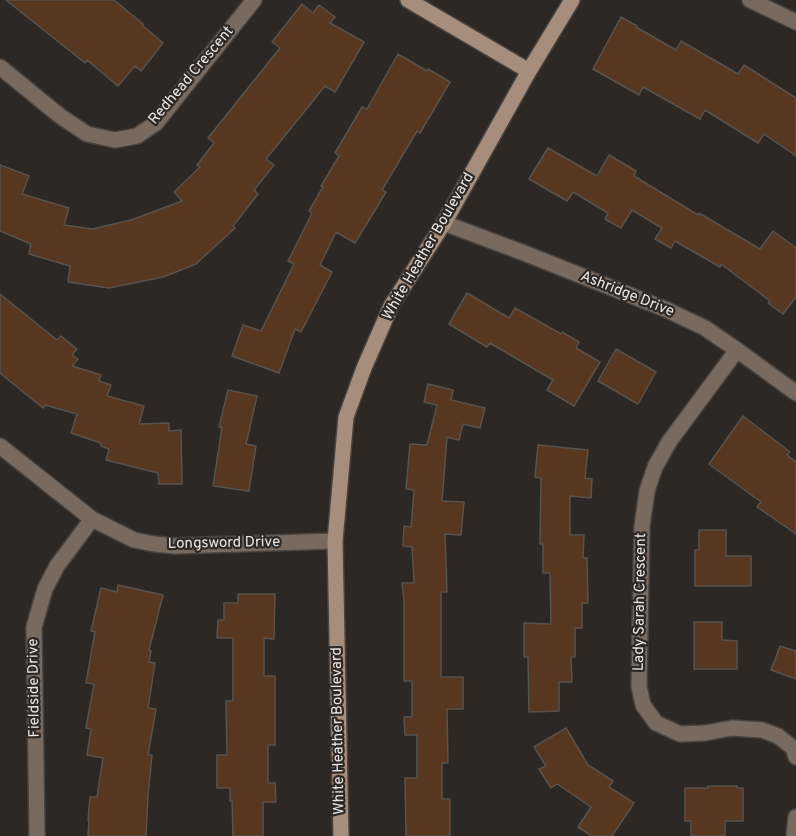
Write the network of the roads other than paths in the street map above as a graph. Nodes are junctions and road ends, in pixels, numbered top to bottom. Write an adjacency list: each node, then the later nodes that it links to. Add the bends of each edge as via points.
1 (254, 0): 6 (street, Redhead Crescent, via 156,123 137,136 115,140 87,134)
2 (408, 0): 7 (street)
3 (572, 0): 7 (street, White Heather Boulevard)
4 (750, 0): 5 (street)
5 (796, 22)
6 (0, 67)
7 (529, 71): 8 (street, White Heather Boulevard)
8 (444, 223): 9 (street, Ashridge Drive, via 665,309 705,328); 13 (street, White Heather Boulevard, via 391,306 346,417)
9 (737, 350): 10 (street, Ashridge Drive); 14 (street, Lady Sarah Crescent, via 669,442 647,491 642,526 639,686 643,705 656,723 680,734 732,728 762,730 793,748)
10 (796, 393)
11 (0, 446): 12 (street, Longsword Drive)
12 (92, 519): 13 (street, Longsword Drive, via 134,540 175,546); 16 (street, Fieldside Drive, via 57,566 45,589 34,627)
13 (335, 542): 17 (street, White Heather Boulevard)
14 (796, 758)
15 (796, 817): 18 (street)
16 (37, 836)
17 (341, 836)
18 (794, 836)

